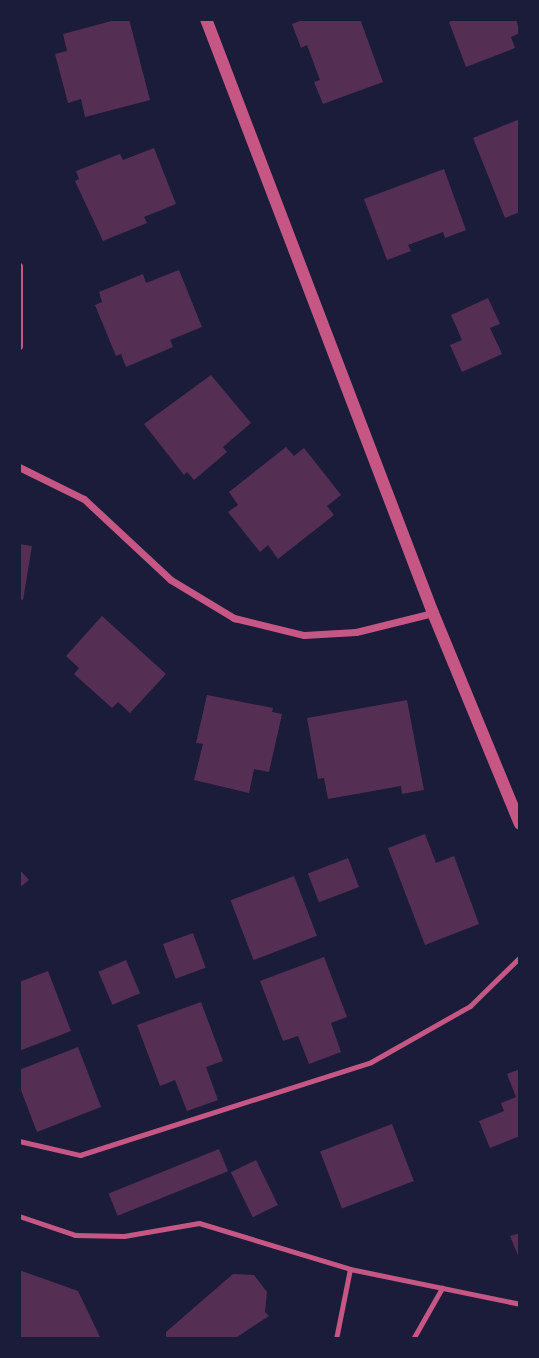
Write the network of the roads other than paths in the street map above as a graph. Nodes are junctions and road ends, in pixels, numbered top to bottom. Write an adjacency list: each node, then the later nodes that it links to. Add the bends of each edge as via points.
1 (206, 19): 5 (street)
2 (19, 266): 3 (street)
3 (19, 346)
4 (19, 467): 5 (street, via 84,499 171,580 234,618 304,635 356,632)
5 (433, 613): 6 (street)
6 (517, 809): 7 (street)
7 (520, 824)
8 (520, 957): 9 (lane, via 470,1006 371,1062 80,1156)
9 (19, 1141)
10 (19, 1216): 11 (lane, via 75,1235 124,1236 199,1223)
11 (350, 1269): 12 (lane); 14 (lane)
12 (442, 1288): 13 (lane); 15 (lane)
13 (520, 1304)
14 (336, 1339)
15 (413, 1339)

